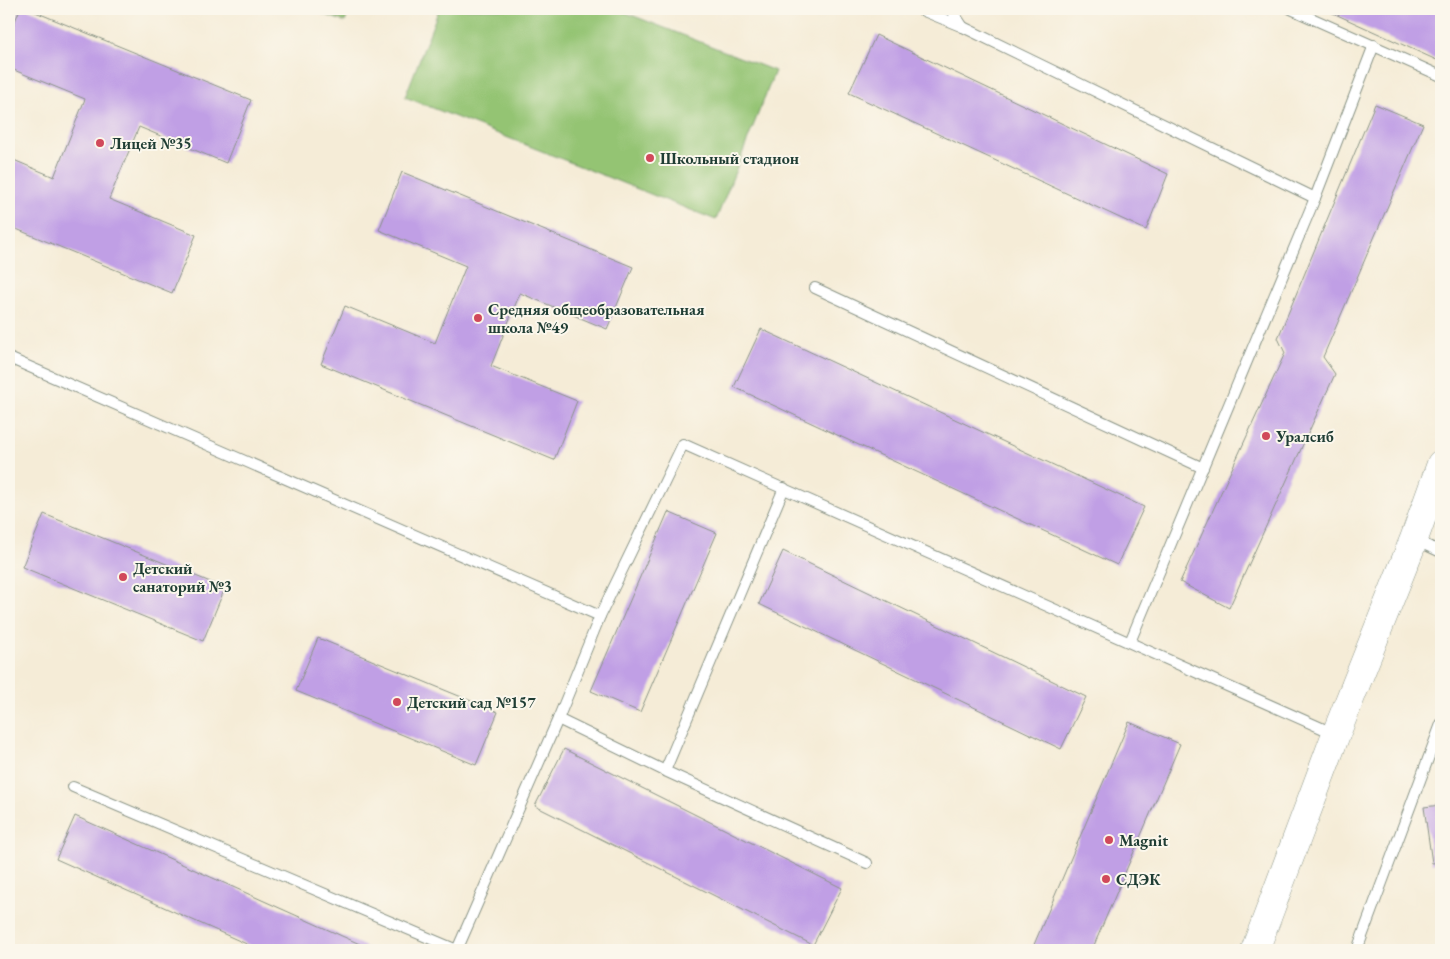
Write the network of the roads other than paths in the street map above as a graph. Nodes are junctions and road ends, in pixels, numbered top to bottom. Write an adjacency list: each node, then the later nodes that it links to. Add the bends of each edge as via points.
1 (919, 9): 4 (lane)
2 (951, 9): 4 (lane)
3 (1291, 9): 5 (lane)
4 (963, 27): 7 (lane)
5 (1374, 45): 6 (lane); 7 (lane)
6 (1441, 76)
7 (1316, 198): 11 (lane)
8 (815, 288): 11 (lane)
9 (9, 358): 15 (lane)
10 (1441, 464): 13 (street)
11 (1203, 468): 16 (lane)
12 (784, 488): 15 (lane, via 684,444); 16 (lane); 20 (lane)
13 (1414, 539): 14 (lane); 19 (street)
14 (1441, 552)
15 (600, 616): 17 (lane)
16 (1130, 642): 19 (lane)
17 (558, 719): 20 (lane); 21 (lane, via 457,950)
18 (1441, 724): 24 (lane)
19 (1336, 734): 23 (street)
20 (664, 770): 22 (lane)
21 (73, 787)
22 (867, 863)
23 (1255, 950)
24 (1357, 950)

